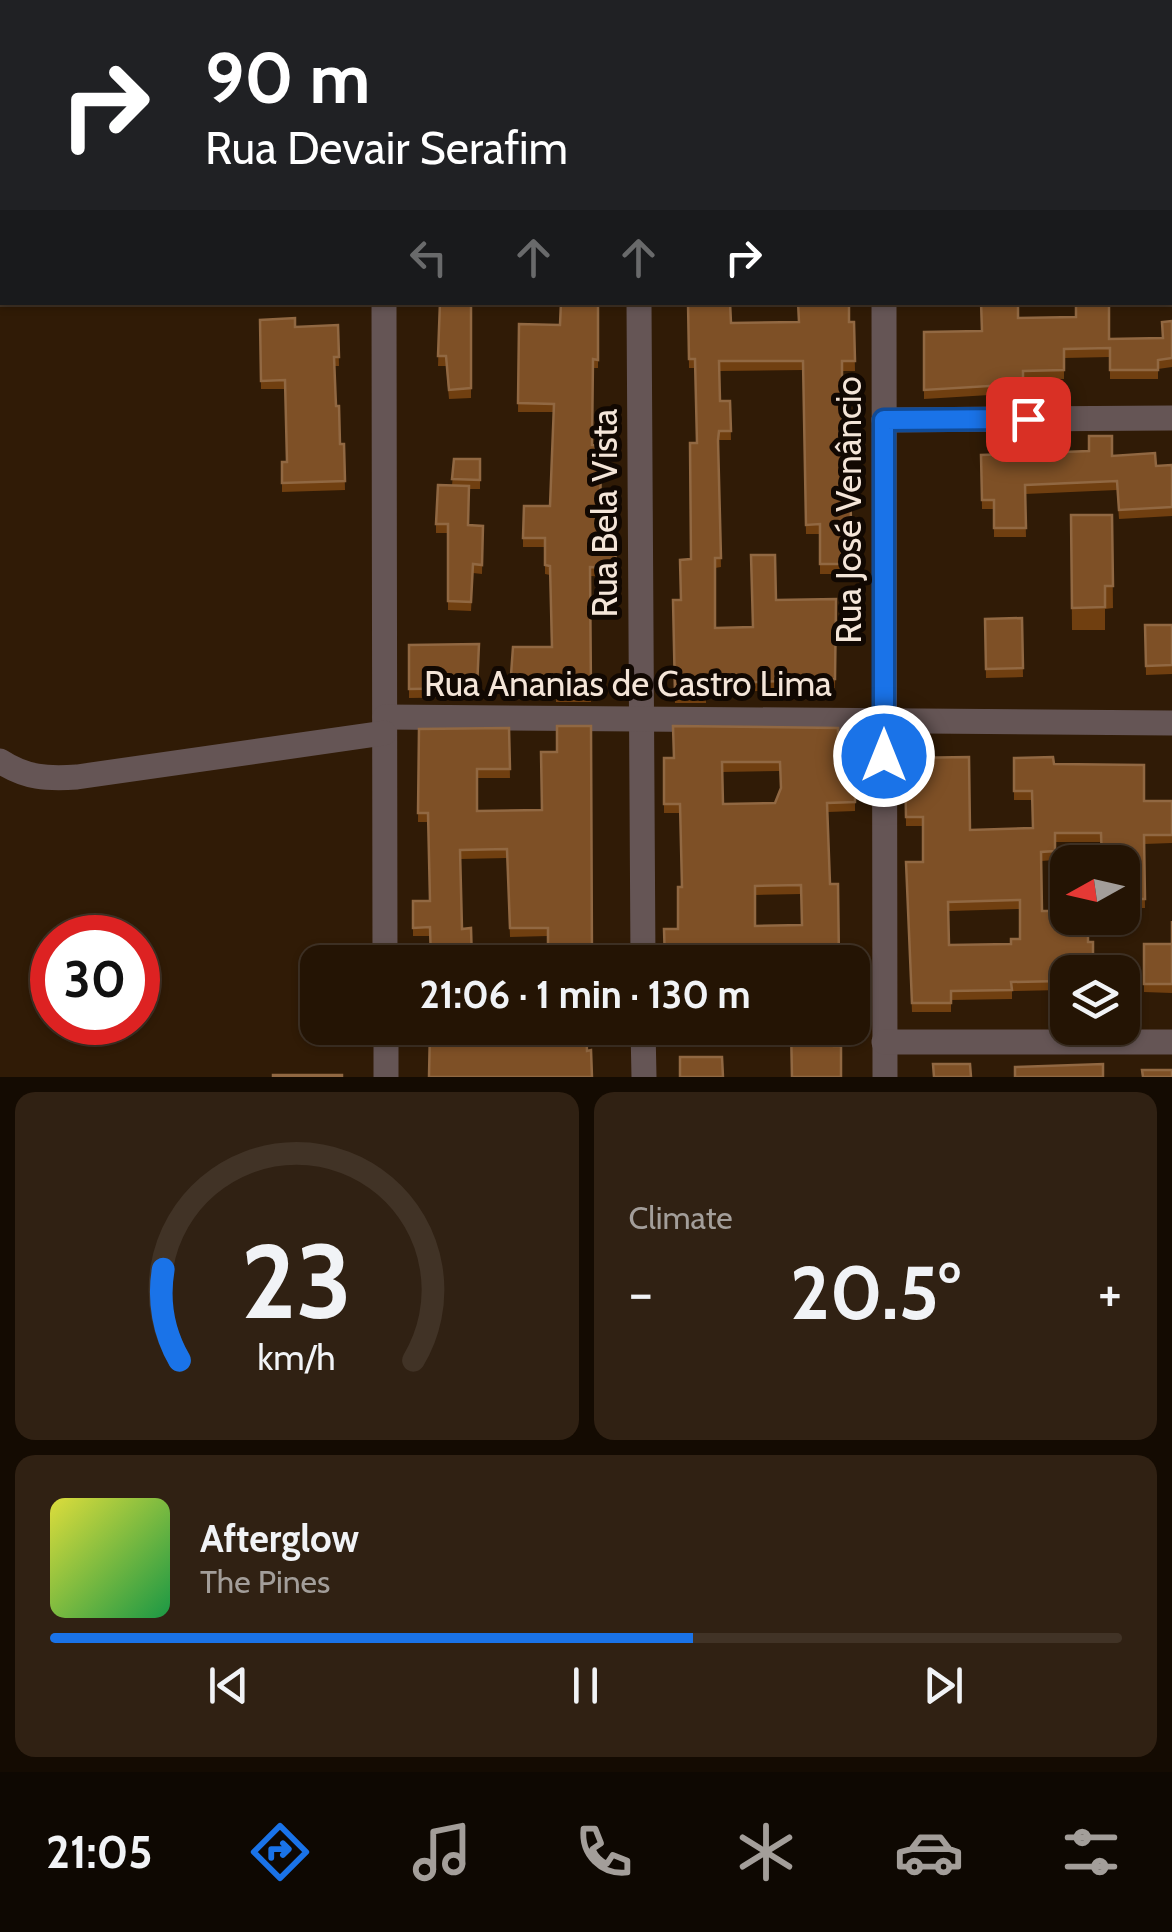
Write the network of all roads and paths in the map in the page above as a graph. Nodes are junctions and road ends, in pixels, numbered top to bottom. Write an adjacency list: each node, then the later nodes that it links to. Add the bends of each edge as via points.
1 (384, 305): 9 (street)
2 (639, 305): 6 (street, Rua Bela Vista)
3 (884, 305): 5 (street, Rua José Venâncio)
4 (1172, 418): 5 (street)
5 (884, 420): 7 (street, Rua José Venâncio)
6 (641, 719): 7 (street, Rua Ananias de Castro Lima); 9 (street, Rua Ananias de Castro Lima); 12 (street, Rua Bela Vista)
7 (884, 720): 8 (street, Rua Ananias de Castro Lima); 13 (street, Rua José Venâncio)
8 (1172, 722)
9 (384, 725): 10 (street, Rua Ananias de Castro Lima, via 78,778 39,778); 11 (street)
10 (0, 761)
11 (385, 945)
12 (643, 945)
13 (884, 1042): 14 (street); 19 (street, Rua José Venâncio)
14 (1172, 1042)
15 (386, 1045): 17 (street)
16 (643, 1045): 18 (street)
17 (386, 1077)
18 (644, 1077)
19 (886, 1077)

